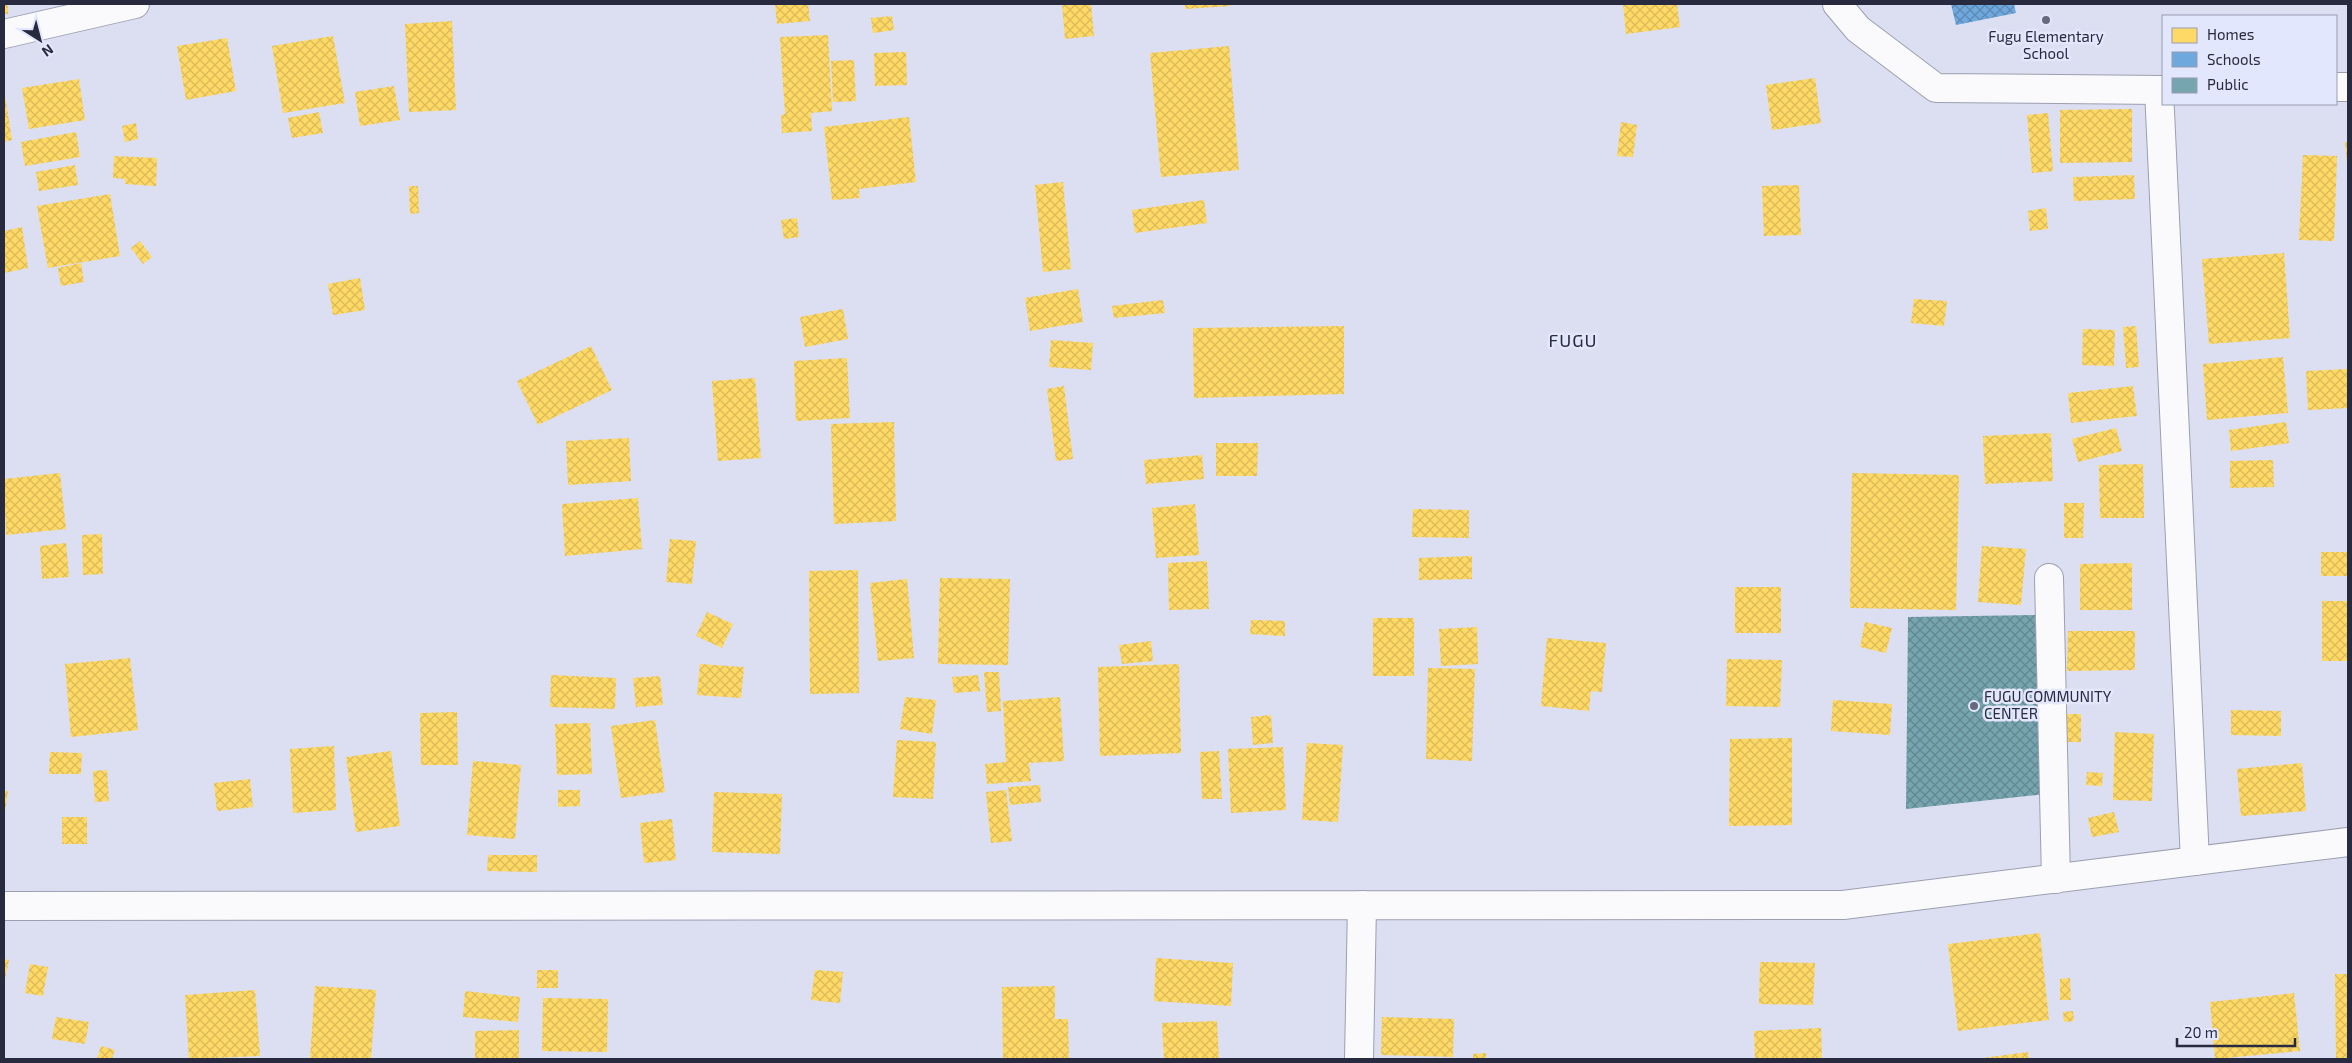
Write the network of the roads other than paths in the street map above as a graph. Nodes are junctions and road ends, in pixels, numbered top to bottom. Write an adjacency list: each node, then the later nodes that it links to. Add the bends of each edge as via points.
1 (135, 4): 3 (main road)
2 (1837, 4): 4 (main road, via 1858,29 1936,88)
3 (4, 34)
4 (2161, 90): 7 (main road)
5 (2049, 578): 8 (main road)
6 (2348, 842): 7 (main road)
7 (2195, 861): 8 (main road)
8 (2056, 878): 9 (main road, via 1843,905)
9 (1362, 905): 10 (main road); 11 (main road)
10 (4, 906)
11 (1360, 1059)

